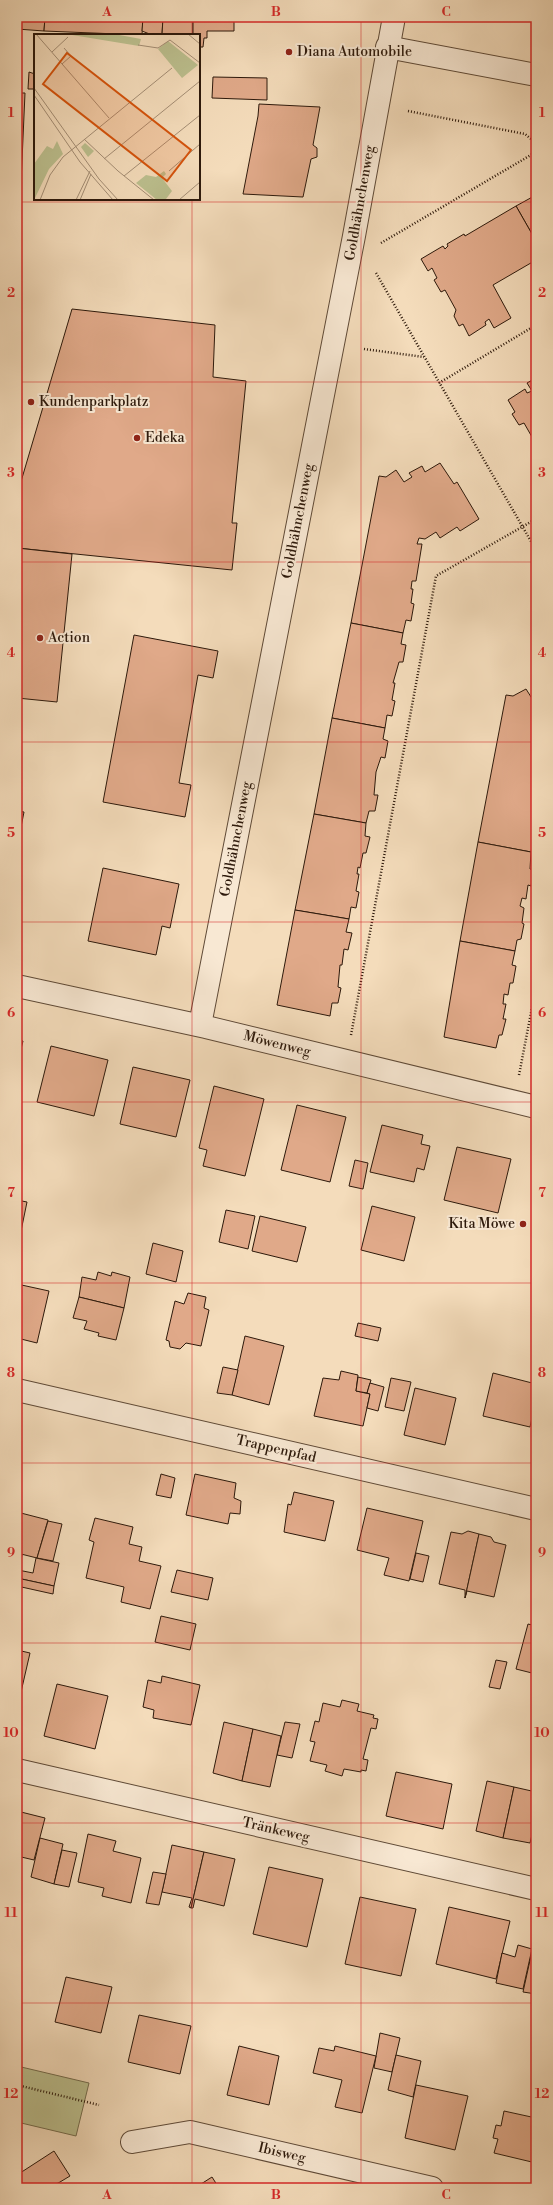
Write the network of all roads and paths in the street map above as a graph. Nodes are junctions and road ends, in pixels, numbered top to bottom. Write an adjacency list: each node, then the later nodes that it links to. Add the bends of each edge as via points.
1 (394, 17): 2 (street, Goldhähnchenweg)
2 (387, 47): 3 (street); 7 (street, Goldhähnchenweg)
3 (536, 75)
4 (408, 111): 5 (path, via 525,134)
5 (536, 143)
6 (536, 152): 7 (path)
7 (359, 245): 10 (path); 17 (street, Goldhähnchenweg)
8 (536, 325): 11 (path)
9 (364, 349): 10 (path)
10 (424, 357): 11 (path)
11 (439, 383): 13 (path)
12 (536, 519): 13 (path)
13 (522, 527): 14 (path); 18 (path, via 436,576)
14 (536, 550)
15 (17, 986): 17 (street, Möwenweg)
16 (536, 987): 19 (path)
17 (200, 1025): 18 (street, Möwenweg)
18 (347, 1061): 19 (street, Möwenweg)
19 (514, 1102): 20 (street, Möwenweg)
20 (536, 1107)
21 (17, 1390): 22 (street, Trappenpfad)
22 (536, 1509)
23 (17, 1770): 24 (street, Tränkeweg)
24 (536, 1890)
25 (17, 2085): 26 (path)
26 (99, 2106)
27 (132, 2142): 28 (street, Ibisweg, via 190,2132)
28 (432, 2188)

